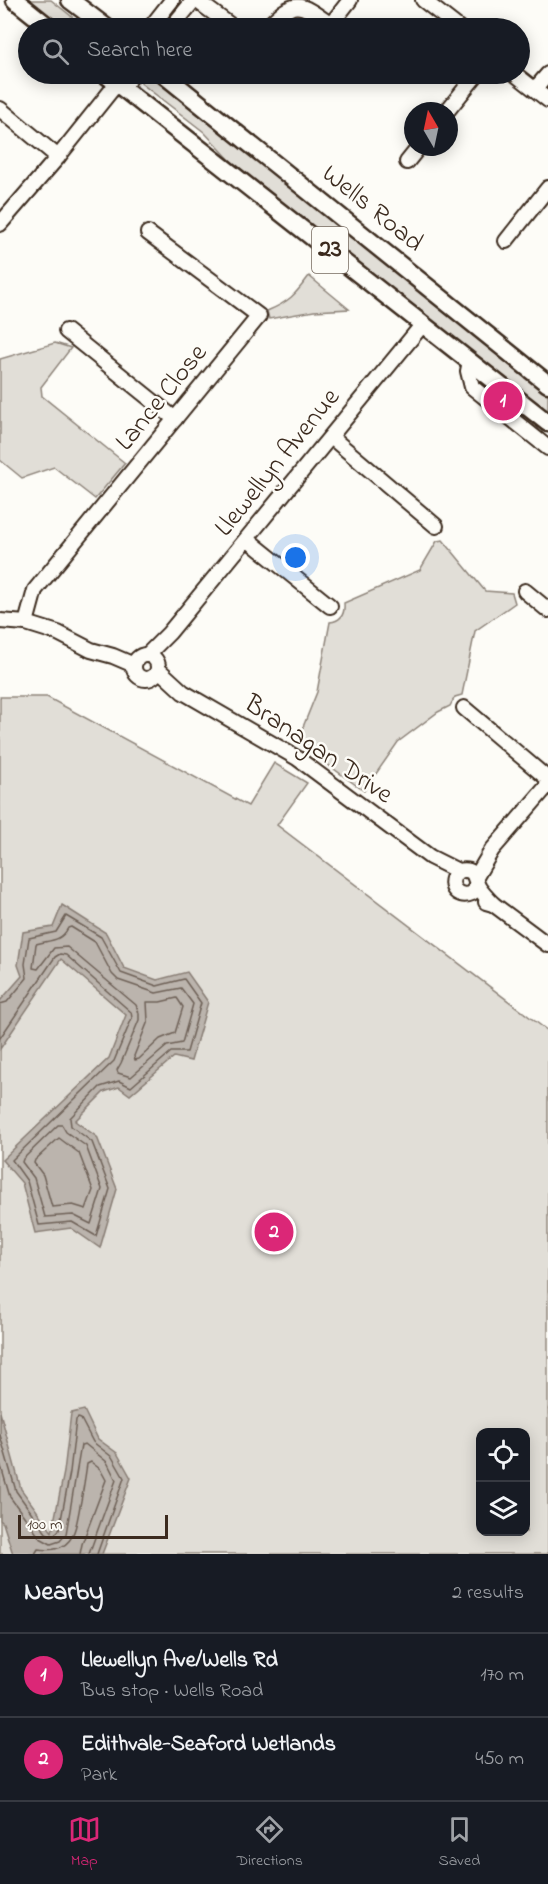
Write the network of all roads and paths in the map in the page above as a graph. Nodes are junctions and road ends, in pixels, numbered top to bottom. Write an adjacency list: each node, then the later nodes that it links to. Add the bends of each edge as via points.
1 (15, 0): 7 (main road)
2 (70, 0): 8 (main road)
3 (172, 0): 9 (street)
4 (195, 0): 10 (street); 11 (street)
5 (350, 0): 14 (street)
6 (433, 3): 15 (street)
7 (38, 18)
8 (94, 18)
9 (158, 18)
10 (180, 18)
11 (220, 18)
12 (275, 18): 13 (street, via 285,7 299,4)
13 (319, 18)
14 (336, 18)
15 (449, 18)
16 (548, 74): 22 (street)
17 (110, 84): 27 (street)
18 (118, 84): 33 (main road, 23)
19 (175, 84): 36 (main road, Wells Road / 23)
20 (469, 84): 24 (street)
21 (528, 84): 22 (street)
22 (535, 89): 23 (street)
23 (548, 100)
24 (454, 102)
25 (0, 109): 27 (street)
26 (412, 156): 28 (street)
27 (58, 157): 30 (street)
28 (407, 162)
29 (548, 188): 32 (street)
30 (0, 224)
31 (148, 233): 37 (street, Lance Close, via 258,316)
32 (506, 241)
33 (423, 324): 35 (main road, 23); 39 (street, Llewellyn Avenue)
34 (66, 331): 37 (street)
35 (470, 361): 38 (main road, 23); 40 (street, via 472,387)
36 (548, 384)
37 (175, 419): 47 (street, Lance Close, via 35,590)
38 (548, 423)
39 (331, 437): 41 (street); 42 (street, Llewellyn Avenue)
40 (548, 448)
41 (436, 526)
42 (247, 539): 44 (street); 48 (street, Llewellyn Avenue)
43 (525, 591): 45 (street)
44 (330, 606)
45 (548, 610)
46 (0, 621): 47 (street, Branagan Drive)
47 (26, 622): 48 (street, Branagan Drive, via 91,650)
48 (148, 664): 52 (street, Branagan Drive, via 177,687 297,758)
49 (464, 708): 50 (street)
50 (548, 779)
51 (548, 785): 52 (street)
52 (467, 880): 53 (street, Branagan Drive, via 492,904)
53 (548, 945)

